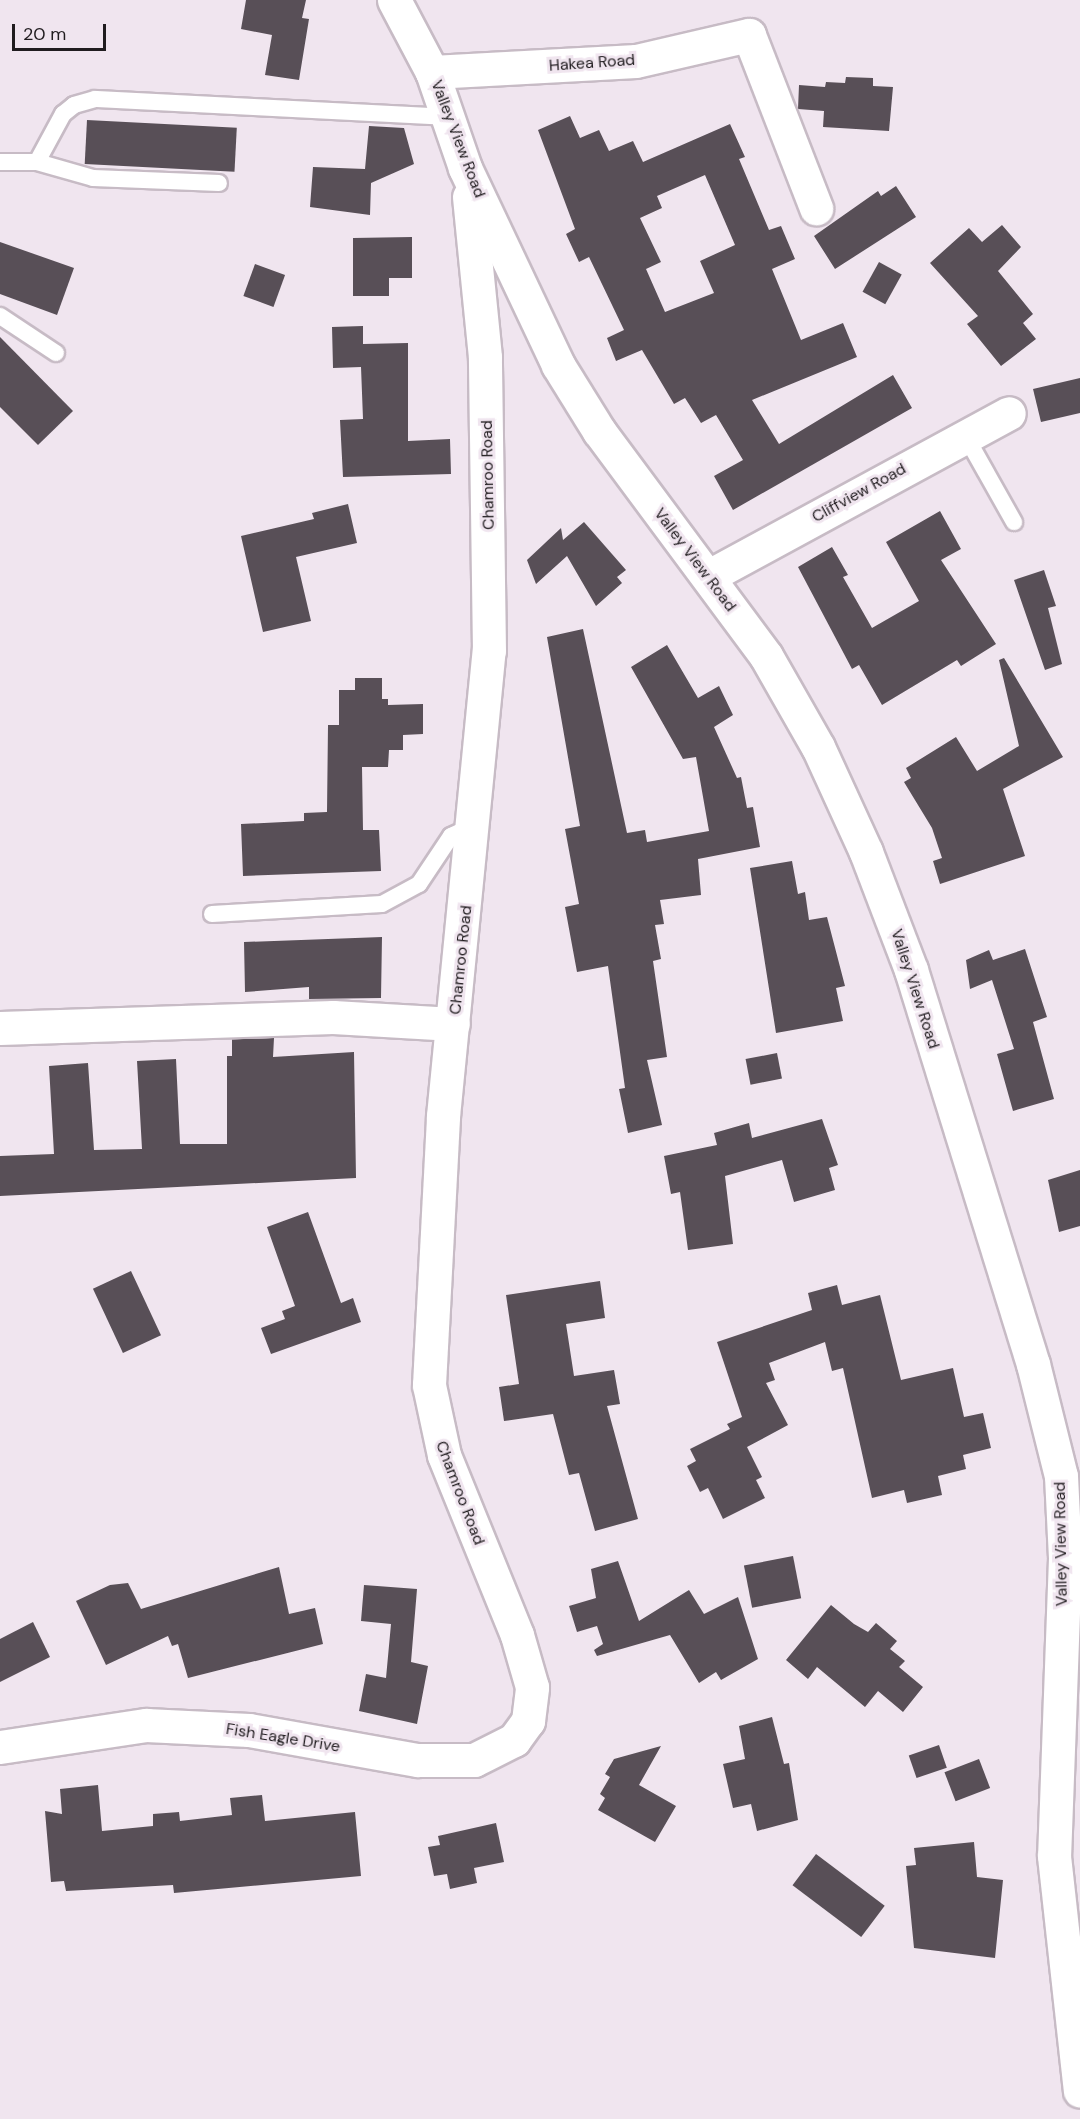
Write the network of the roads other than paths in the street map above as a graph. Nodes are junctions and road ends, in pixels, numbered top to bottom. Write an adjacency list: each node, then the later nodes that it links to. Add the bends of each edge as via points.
1 (394, 0): 2 (street, Valley View Road)
2 (432, 72): 3 (street, Valley View Road); 8 (street, Hakea Road, via 636,61 749,35)
3 (447, 117): 5 (lane, via 95,99 74,105 63,114); 6 (street, Valley View Road)
4 (0, 162): 5 (lane)
5 (37, 162): 7 (lane, via 93,178)
6 (465, 168): 14 (street, Valley View Road, via 558,365 599,431); 15 (street, Chamroo Road, via 478,267 488,458 489,651)
7 (219, 183)
8 (816, 208)
9 (0, 316): 10 (lane)
10 (56, 352)
11 (1009, 413): 12 (street, Cliffview Road)
12 (965, 435): 13 (lane); 14 (street, Cliffview Road)
13 (1014, 522)
14 (709, 576): 21 (street, Valley View Road, via 766,656 813,737 866,852 911,970 1033,1364 1061,1476 1065,1558 1054,1856)
15 (476, 825): 16 (lane, via 451,836 419,885 382,904); 17 (street, Chamroo Road)
16 (212, 914)
17 (453, 1024): 18 (street, via 333,1017); 19 (street, Chamroo Road, via 443,1116 429,1384 444,1455 517,1635 532,1687 532,1707)
18 (0, 1028)
19 (522, 1732): 20 (street, Fish Eagle Drive, via 500,1749 474,1760 418,1760 249,1730 146,1725)
20 (0, 1747)
21 (1080, 2091)

